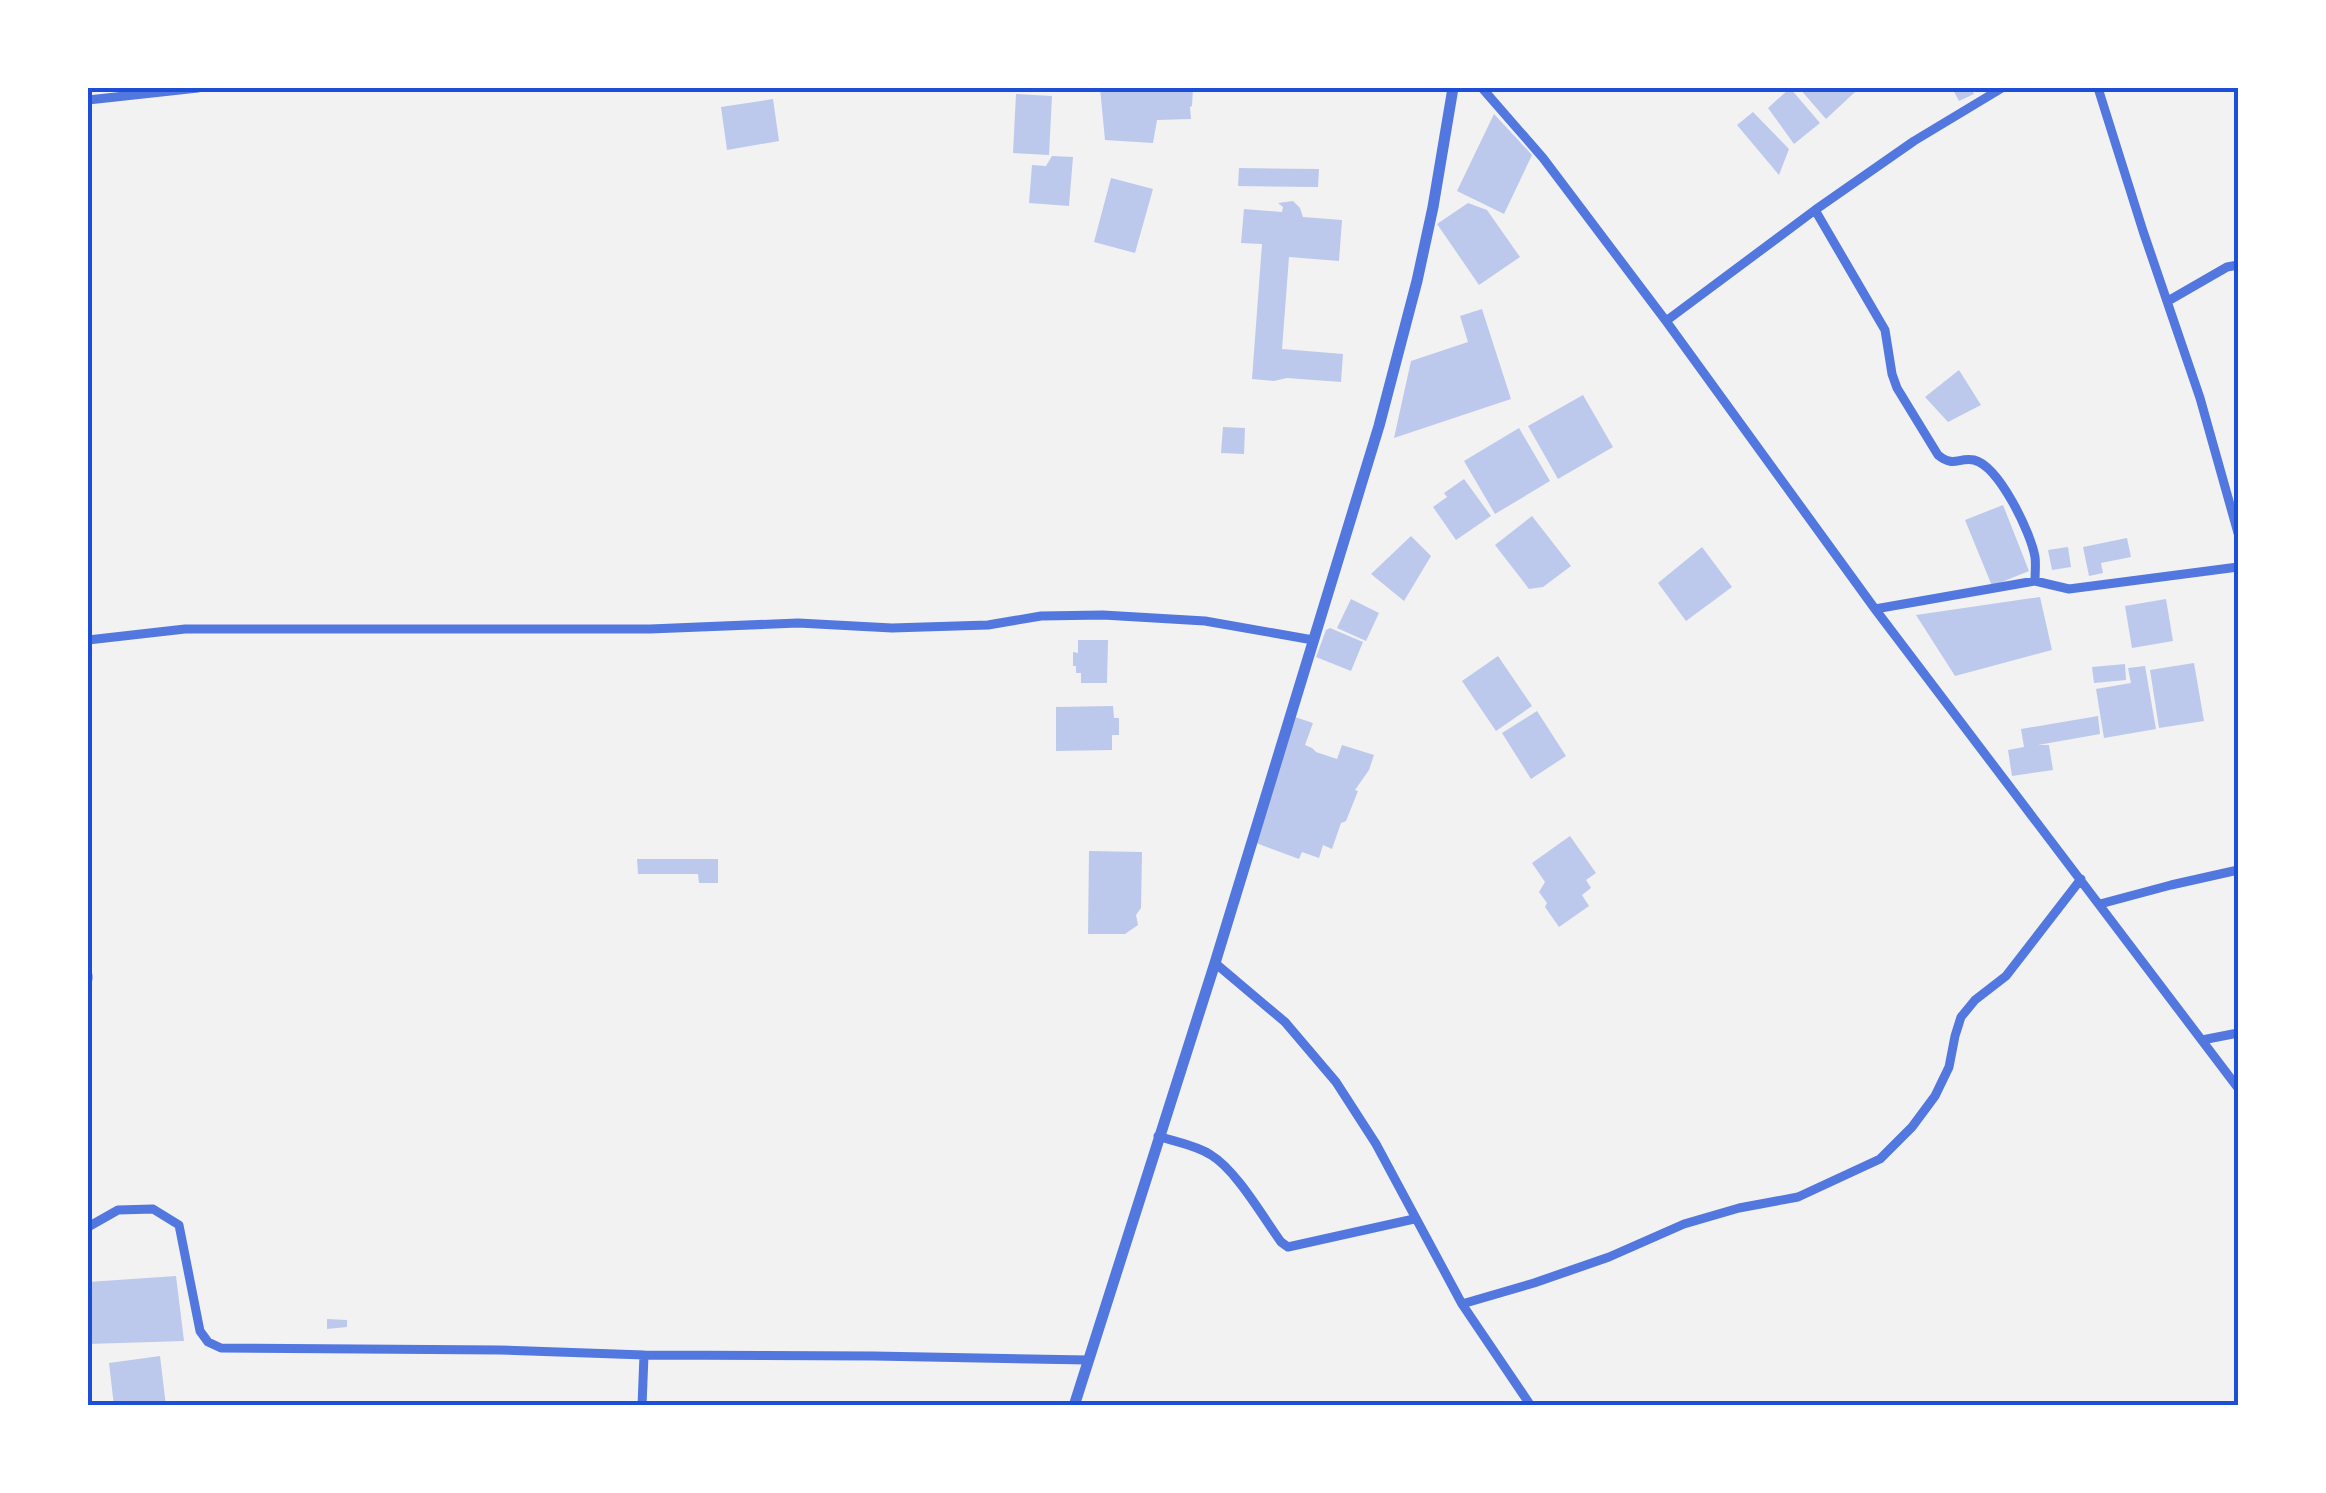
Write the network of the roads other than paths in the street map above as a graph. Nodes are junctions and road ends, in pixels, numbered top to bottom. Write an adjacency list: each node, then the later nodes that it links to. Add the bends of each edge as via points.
1 (198, 88): 6 (street)
2 (1453, 88): 16 (street, via 1399,354)
3 (1482, 88): 10 (street)
4 (2002, 88): 7 (street)
5 (2098, 88): 9 (street)
6 (88, 100)
7 (1816, 210): 10 (street); 13 (street, via 1885,330 1897,388 1938,454 1954,463 1971,459 1997,478 2020,516 2035,558)
8 (2238, 265): 9 (street)
9 (2168, 301): 11 (street)
10 (1666, 321): 14 (street)
11 (2238, 532)
12 (2238, 567): 13 (street, via 2069,589)
13 (2034, 580): 14 (street)
14 (1876, 609): 18 (street)
15 (88, 640): 16 (street, via 185,630 650,629 798,622 892,628 1102,616 1205,621)
16 (1313, 640): 20 (street)
17 (2238, 870): 19 (street)
18 (2081, 879): 19 (street); 27 (street, via 2006,976 1961,1018 1935,1096 1880,1160 1798,1197 1684,1224 1609,1257)
19 (2100, 904): 22 (street)
20 (1214, 963): 24 (street); 25 (street, via 1285,1022 1336,1082)
21 (2238, 1033): 22 (street)
22 (2202, 1040): 23 (street)
23 (2238, 1088)
24 (1158, 1136): 25 (street, via 1220,1162 1288,1247); 29 (street)
25 (1414, 1219): 27 (street)
26 (88, 1227): 28 (street, via 118,1210 153,1209 179,1225 200,1331 221,1348)
27 (1462, 1304): 32 (street)
28 (644, 1356): 29 (street); 30 (street)
29 (1088, 1360): 31 (street)
30 (642, 1406)
31 (1074, 1406)
32 (1531, 1406)

